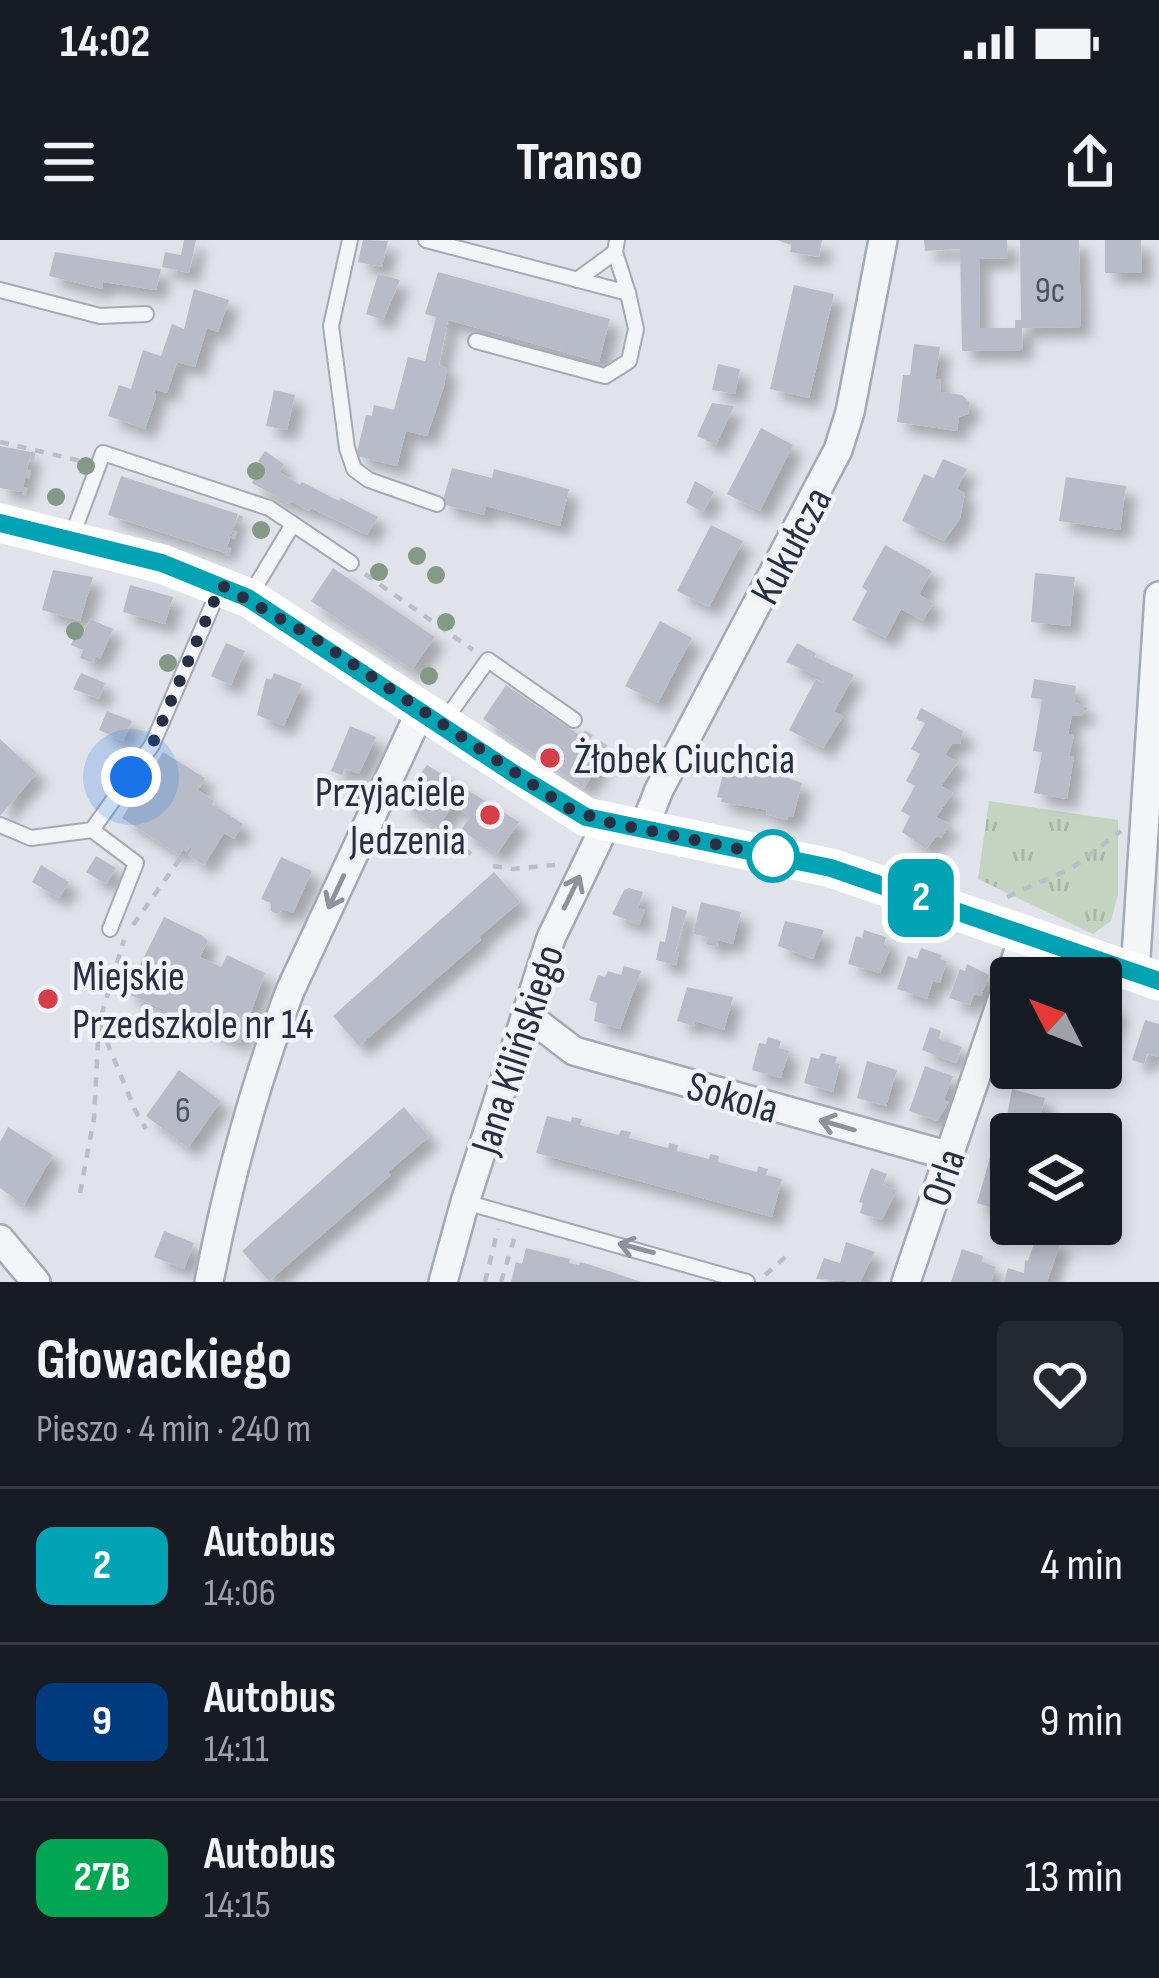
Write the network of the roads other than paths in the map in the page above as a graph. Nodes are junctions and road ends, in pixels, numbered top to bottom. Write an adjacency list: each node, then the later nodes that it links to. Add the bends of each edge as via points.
1 (350, 240): 10 (lane, via 331,326 347,448 369,480)
2 (426, 240): 5 (lane)
3 (884, 240): 20 (street, Kukułcza, via 838,450 659,790)
4 (616, 246): 5 (lane); 7 (lane)
5 (577, 280): 7 (lane)
6 (0, 290): 8 (lane, via 100,316)
7 (628, 293): 9 (lane, via 636,344 629,361 605,376)
8 (146, 314)
9 (476, 341)
10 (437, 504)
11 (12, 508): 13 (street)
12 (293, 524): 13 (lane, via 269,508 103,453); 14 (lane); 15 (lane)
13 (71, 540): 15 (street)
14 (351, 563)
15 (232, 579): 17 (street); 21 (lane, via 152,745)
16 (1159, 596): 24 (street)
17 (431, 717): 18 (lane, via 488,660); 20 (street, via 568,808); 30 (street, one-way to 30, via 290,991 229,1175)
18 (574, 720)
19 (0, 825): 21 (lane, via 31,838)
20 (625, 826): 23 (street, via 831,868); 25 (street, Jana Kilińskiego, one-way to 20, via 550,938)
21 (92, 830): 22 (lane, via 136,863)
22 (110, 929)
23 (1024, 935): 24 (street); 26 (street, Orla)
24 (1147, 977)
25 (526, 1014): 26 (street, Sokola, one-way to 25, via 574,1051); 27 (street, Jana Kilińskiego)
26 (950, 1156): 33 (street, Orla)
27 (465, 1202): 31 (street, Jana Kilińskiego); 32 (lane, one-way to 27)
28 (0, 1239): 29 (street)
29 (36, 1282)
30 (209, 1282)
31 (443, 1282)
32 (747, 1282)
33 (906, 1282)

